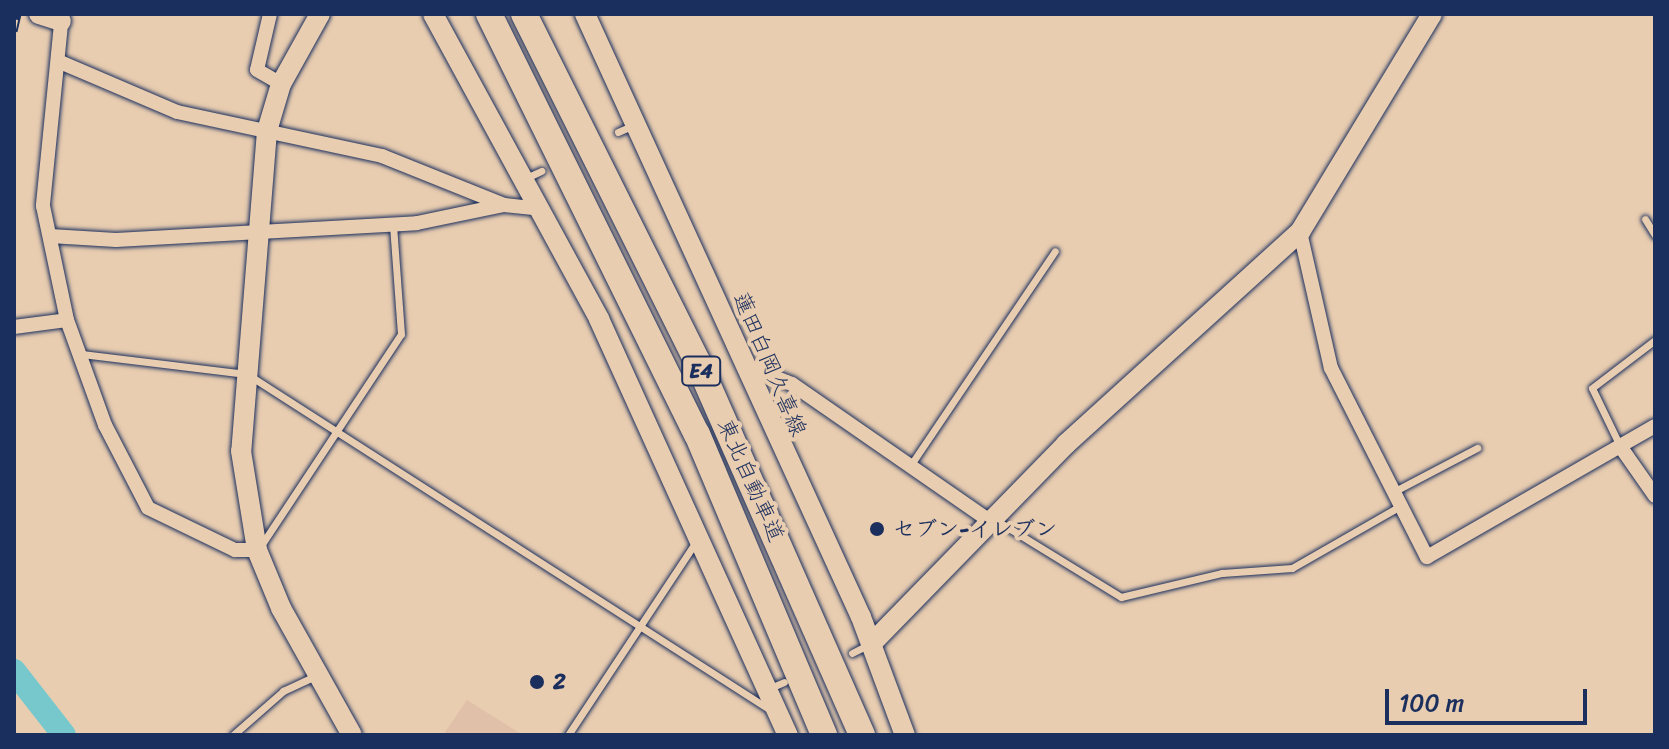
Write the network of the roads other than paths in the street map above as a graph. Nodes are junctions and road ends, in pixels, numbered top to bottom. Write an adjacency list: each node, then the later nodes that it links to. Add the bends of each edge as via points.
1 (39, 14): 9 (street)
2 (270, 14): 11 (street, via 257,70)
3 (320, 14): 11 (street)
4 (433, 14): 14 (street, via 533,175)
5 (489, 14): 48 (highway, 東北自動車道 / E4, via 691,421)
6 (524, 14): 49 (highway, 東北自動車道 / E4, via 698,363)
7 (585, 14): 26 (street, 蓮田白岡久喜線, via 627,128)
8 (1432, 14): 18 (street)
9 (61, 17): 10 (street)
10 (60, 62): 12 (street, via 177,112); 20 (street, via 43,206)
11 (281, 84): 12 (street)
12 (267, 131): 13 (street, via 382,156); 17 (street)
13 (504, 205): 14 (street); 16 (street)
14 (541, 209): 37 (street)
15 (1645, 219): 19 (lane)
16 (393, 224): 17 (street); 29 (lane, via 401,334)
17 (255, 232): 20 (street, via 116,240); 27 (street)
18 (1300, 232): 33 (street, via 1331,368); 36 (street)
19 (1655, 235)
20 (50, 236): 22 (street)
21 (1055, 251): 32 (lane)
22 (67, 320): 23 (street); 25 (street)
23 (14, 327)
24 (1655, 340): 30 (lane, via 1592,388)
25 (81, 354): 27 (lane); 38 (street, via 105,425 148,508 235,550)
26 (744, 365): 32 (street, via 792,384); 40 (street, 蓮田白岡久喜線)
27 (247, 374): 29 (lane); 38 (street, via 244,499)
28 (1655, 426): 30 (street)
29 (336, 432): 38 (lane); 39 (lane)
30 (1620, 446): 34 (street); 35 (street, via 1436,555 1427,557)
31 (1477, 448): 33 (lane)
32 (909, 468): 36 (street)
33 (1395, 491): 35 (street)
34 (1655, 496)
35 (1402, 505): 36 (lane, via 1292,568 1222,573 1121,597)
36 (991, 519): 40 (street)
37 (702, 537): 39 (lane); 43 (street, via 777,685)
38 (257, 550): 42 (street)
39 (639, 628): 43 (lane); 46 (lane)
40 (872, 643): 41 (lane); 50 (street, 蓮田白岡久喜線)
41 (852, 653)
42 (319, 675): 44 (lane, via 283,691); 45 (street)
43 (778, 712): 47 (street)
44 (233, 735)
45 (352, 735)
46 (568, 735)
47 (788, 735)
48 (824, 735)
49 (862, 735)
50 (905, 735)

